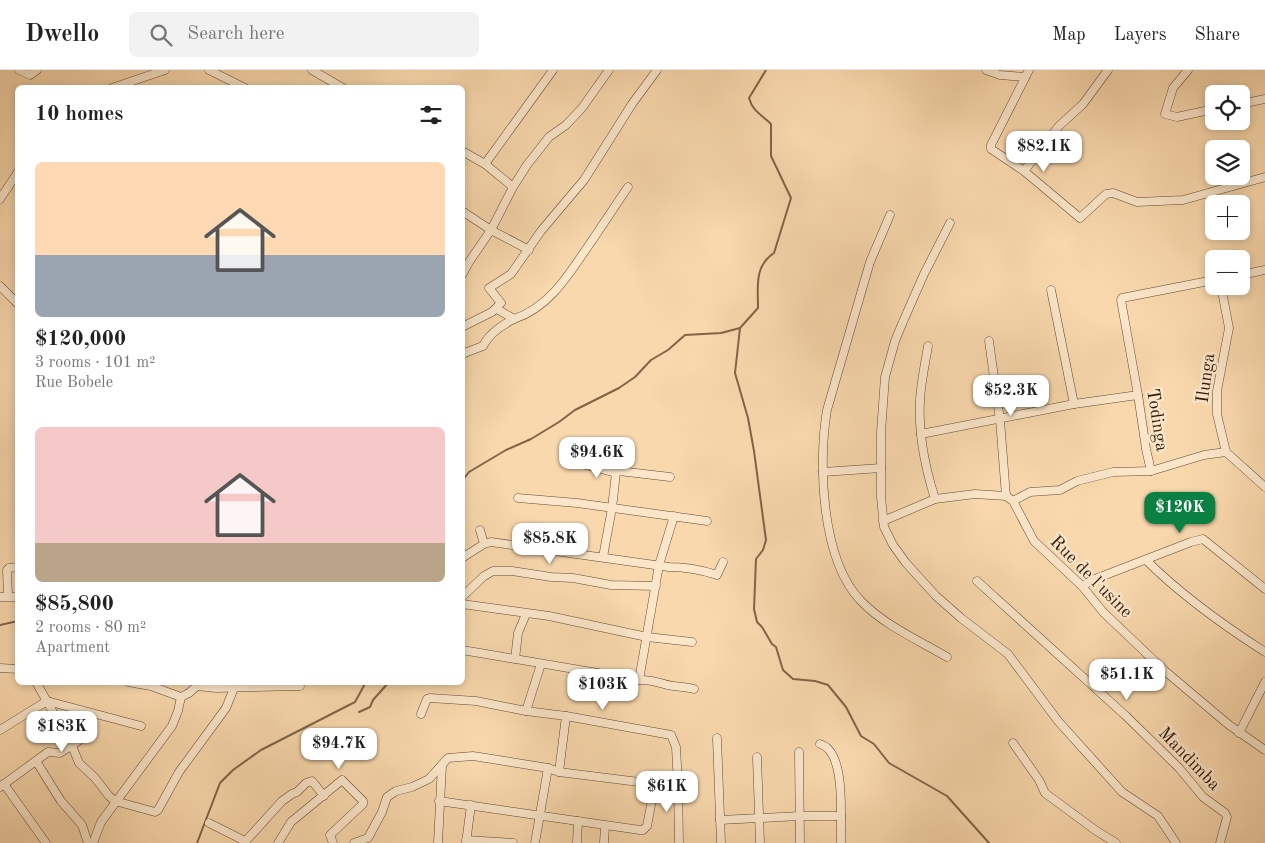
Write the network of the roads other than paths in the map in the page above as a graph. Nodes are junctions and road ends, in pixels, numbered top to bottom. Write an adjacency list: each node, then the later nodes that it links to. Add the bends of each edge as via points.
1 (19, 70): 2 (street, via 30,75)
2 (37, 70)
3 (165, 70): 13 (street)
4 (210, 70): 14 (street)
5 (312, 70): 15 (street)
6 (553, 70): 20 (street)
7 (609, 70): 24 (street, via 582,108 549,137)
8 (657, 70): 31 (street, via 584,180)
9 (986, 70): 12 (street, via 1000,76)
10 (1108, 70): 21 (street, via 1084,104 1059,126)
11 (1188, 70): 18 (street, via 1173,88 1165,114 1177,117)
12 (1027, 73): 21 (street, via 991,145 991,149)
13 (121, 85)
14 (239, 85)
15 (338, 85)
16 (1265, 99): 17 (street)
17 (1250, 102)
18 (1205, 111)
19 (465, 154): 20 (street)
20 (485, 164): 24 (street)
21 (1024, 171): 23 (street, via 1080,218 1106,194 1137,202 1183,200)
22 (15, 176): 26 (street)
23 (1265, 177)
24 (513, 187): 30 (street)
25 (628, 187): 41 (street, via 563,284 543,303)
26 (0, 199)
27 (465, 214): 30 (street)
28 (890, 216): 54 (street, via 870,262 827,410)
29 (950, 223): 52 (street, via 924,274 888,363)
30 (491, 230): 31 (street); 32 (street)
31 (529, 250): 40 (street, via 511,274 489,288 501,303)
32 (466, 260)
33 (1265, 270): 34 (street)
34 (1250, 272)
35 (1205, 282): 46 (street, Todinga, via 1122,298)
36 (0, 286): 39 (street)
37 (1051, 290): 47 (street)
38 (1223, 295): 50 (street, Ilunga, via 1229,328 1219,375 1217,409)
39 (15, 302)
40 (497, 309): 41 (street); 42 (street)
41 (514, 319): 45 (street, via 499,327 484,346)
42 (465, 325)
43 (989, 341): 48 (street)
44 (928, 346): 49 (street, via 920,399)
45 (465, 353)
46 (1138, 395): 47 (street); 53 (street, Todinga)
47 (1074, 404): 48 (street)
48 (1000, 420): 49 (street); 60 (street)
49 (921, 434): 59 (street)
50 (1226, 452): 53 (street, Todinga); 57 (street)
51 (582, 464): 55 (street)
52 (881, 468): 54 (street); 64 (street)
53 (1151, 471): 60 (street, via 1113,472 1077,481 1060,490 1030,492)
54 (823, 472): 85 (street, via 829,531 847,582 877,615)
55 (616, 473): 56 (street); 61 (street)
56 (670, 477)
57 (1265, 487)
58 (518, 498): 61 (street)
59 (935, 499): 60 (street, via 975,494); 64 (street)
60 (1010, 499): 75 (street, Rue de l'usine, via 1034,541)
61 (612, 508): 62 (street); 68 (street)
62 (674, 516): 63 (street); 71 (street)
63 (707, 521)
64 (883, 521): 152 (street, via 893,545 936,596 1008,654 1058,721 1122,792 1158,816)
65 (480, 530): 66 (street)
66 (484, 544): 67 (street); 68 (street, via 491,542)
67 (465, 556)
68 (603, 556): 71 (street)
69 (1146, 560): 75 (street); 76 (street, via 1204,539); 84 (street, via 1180,591)
70 (723, 562): 71 (street, via 717,575)
71 (659, 565): 74 (street)
72 (15, 567): 78 (street, via 7,570)
73 (977, 582): 153 (street, Mandimba, via 1126,716 1179,768 1202,797 1225,813 1227,817)
74 (656, 586): 77 (street, via 611,585 512,571 484,576); 81 (street)
75 (1082, 586): 104 (street, Rue de l'usine, via 1103,612 1158,664)
76 (1265, 589)
77 (465, 594)
78 (4, 596)
79 (465, 604): 80 (street)
80 (526, 614): 81 (street); 86 (street, via 518,632)
81 (648, 637): 82 (street); 90 (street)
82 (692, 642)
83 (465, 651): 86 (street)
84 (1265, 652)
85 (947, 657)
86 (515, 660): 87 (street)
87 (541, 664): 90 (street); 99 (street)
88 (0, 668): 89 (street)
89 (15, 669)
90 (639, 680): 96 (street)
91 (1265, 682): 104 (street)
92 (38, 685): 98 (street)
93 (145, 685): 97 (street)
94 (300, 686): 95 (street)
95 (234, 688): 97 (street, via 197,686); 121 (street, via 226,708 179,772 158,810 148,811)
96 (694, 689)
97 (181, 696): 121 (street, via 172,726)
98 (47, 701): 102 (street); 103 (street); 109 (street)
99 (526, 712): 100 (street, via 476,701 430,698 426,699); 101 (street)
100 (421, 714)
101 (566, 716): 116 (street); 118 (street, via 671,735 676,747)
102 (141, 726)
103 (0, 730)
104 (1240, 733): 110 (street, Rue de l'usine)
105 (82, 738): 109 (street)
106 (717, 738): 128 (street)
107 (820, 744): 126 (street, via 831,750 835,760)
108 (1013, 744): 151 (street, via 1040,780 1045,793)
109 (72, 746): 113 (street, via 60,753 48,752); 121 (street, via 79,763)
110 (1265, 750)
111 (799, 752): 125 (street)
112 (757, 757): 127 (street)
113 (36, 760): 119 (street); 136 (street, via 82,826)
114 (442, 765): 115 (street, via 448,758 468,756); 122 (street); 132 (street, via 425,782 387,797)
115 (548, 768): 116 (street); 124 (street)
116 (560, 772): 117 (street)
117 (655, 784): 118 (street); 131 (street, via 643,830)
118 (678, 784): 146 (street)
119 (2, 786): 135 (street)
120 (324, 796): 133 (street, via 309,781 282,801); 138 (street, via 291,822); 139 (street, via 342,780 364,801 330,835)
121 (115, 801): 137 (street, via 101,822)
122 (439, 801): 123 (street); 141 (street)
123 (471, 805): 124 (street); 134 (street)
124 (540, 816): 129 (street); 143 (street)
125 (800, 816): 126 (street); 127 (street); 149 (street)
126 (841, 816): 150 (street)
127 (759, 818): 128 (street); 148 (street)
128 (720, 820): 147 (street)
129 (578, 821): 131 (street); 144 (street)
130 (209, 823): 133 (street)
131 (605, 826): 145 (street)
132 (367, 841): 140 (street)
133 (244, 842)
134 (466, 842): 142 (street)
135 (46, 843)
136 (88, 843)
137 (93, 843)
138 (278, 843)
139 (333, 843)
140 (354, 843)
141 (438, 843)
142 (513, 843)
143 (535, 843)
144 (577, 843)
145 (604, 843)
146 (679, 843)
147 (721, 843)
148 (760, 843)
149 (800, 843)
150 (841, 843)
151 (1116, 843)
152 (1176, 843)
153 (1220, 843)

